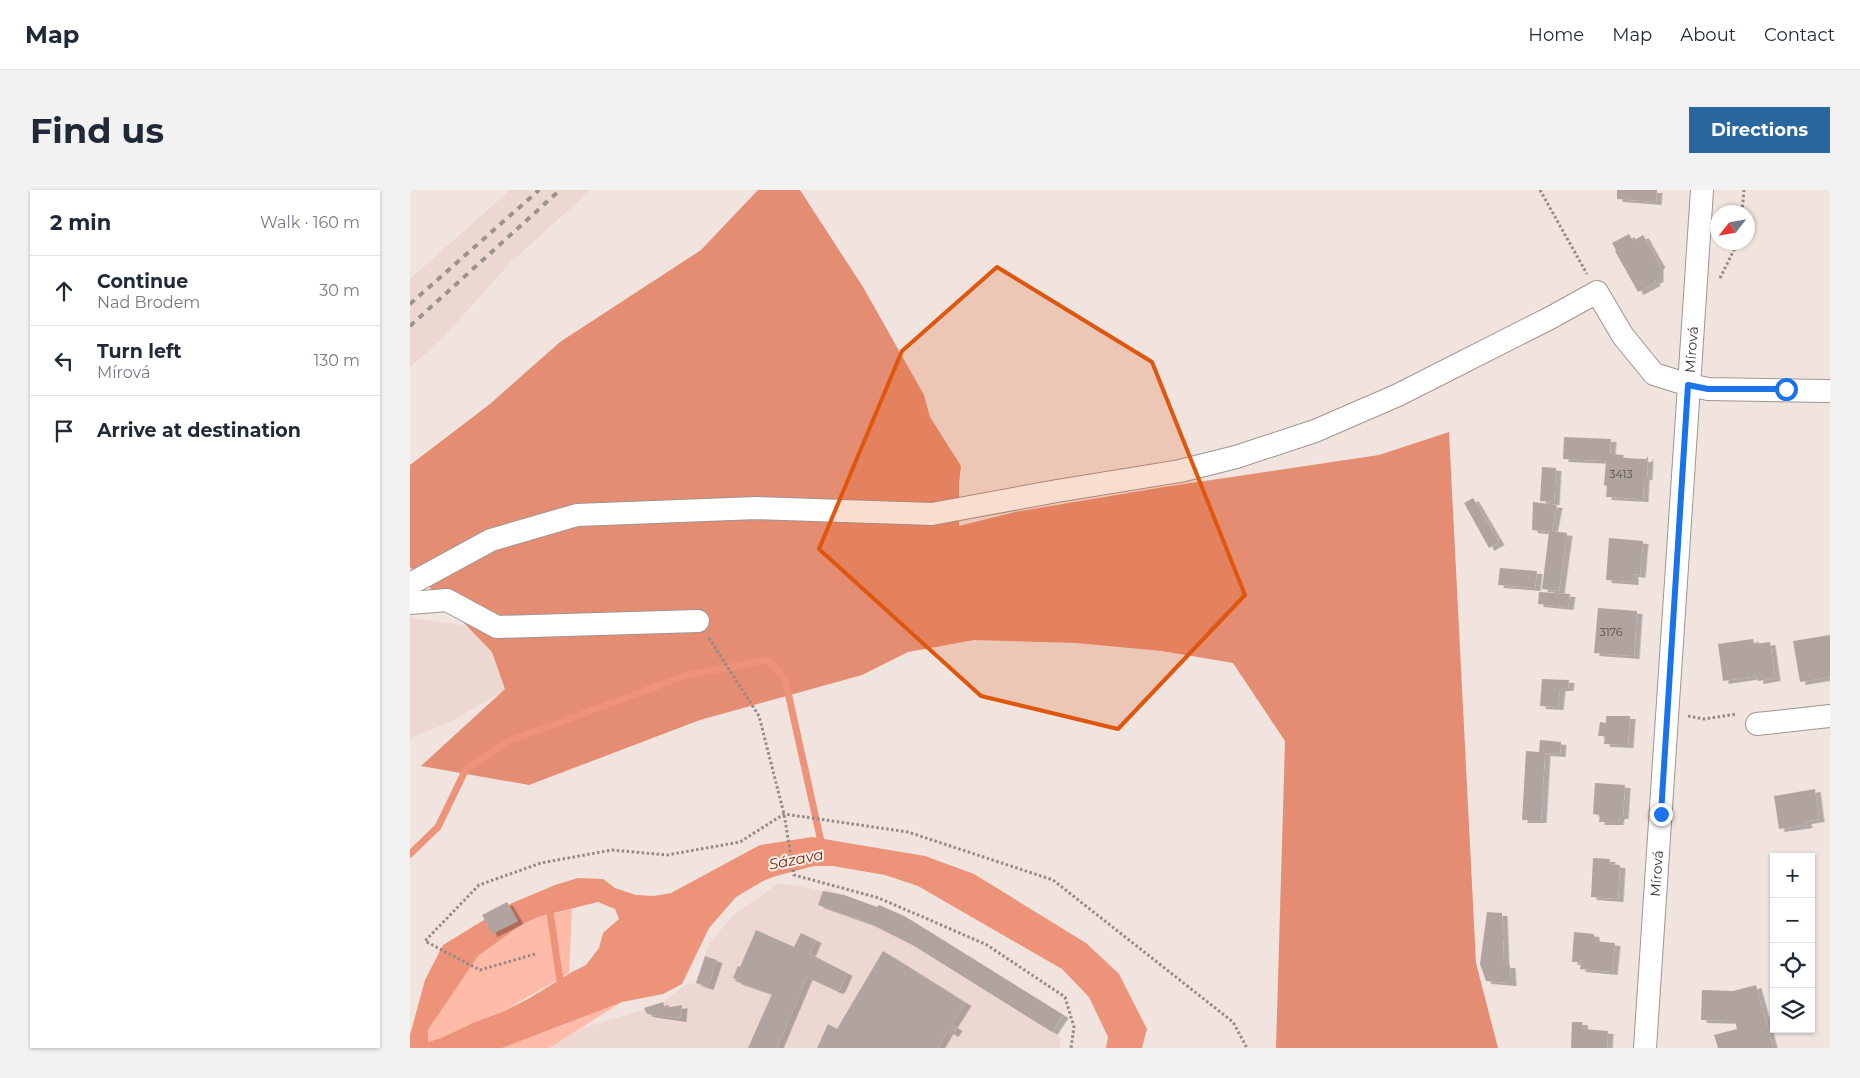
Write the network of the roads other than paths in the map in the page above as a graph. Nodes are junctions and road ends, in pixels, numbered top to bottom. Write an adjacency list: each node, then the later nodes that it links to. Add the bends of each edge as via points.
1 (1702, 190): 2 (street, Mírová)
2 (1688, 385): 3 (street, via 1708,389); 4 (street, via 1654,374 1623,336 1597,292 1398,395 1315,431 1180,471 932,514 758,508 576,515 491,540); 9 (street, Mírová)
3 (1830, 391)
4 (410, 584)
5 (410, 603): 6 (street, via 447,600 497,628)
6 (698, 621)
7 (1830, 716): 8 (street)
8 (1750, 719)
9 (1645, 1048)

